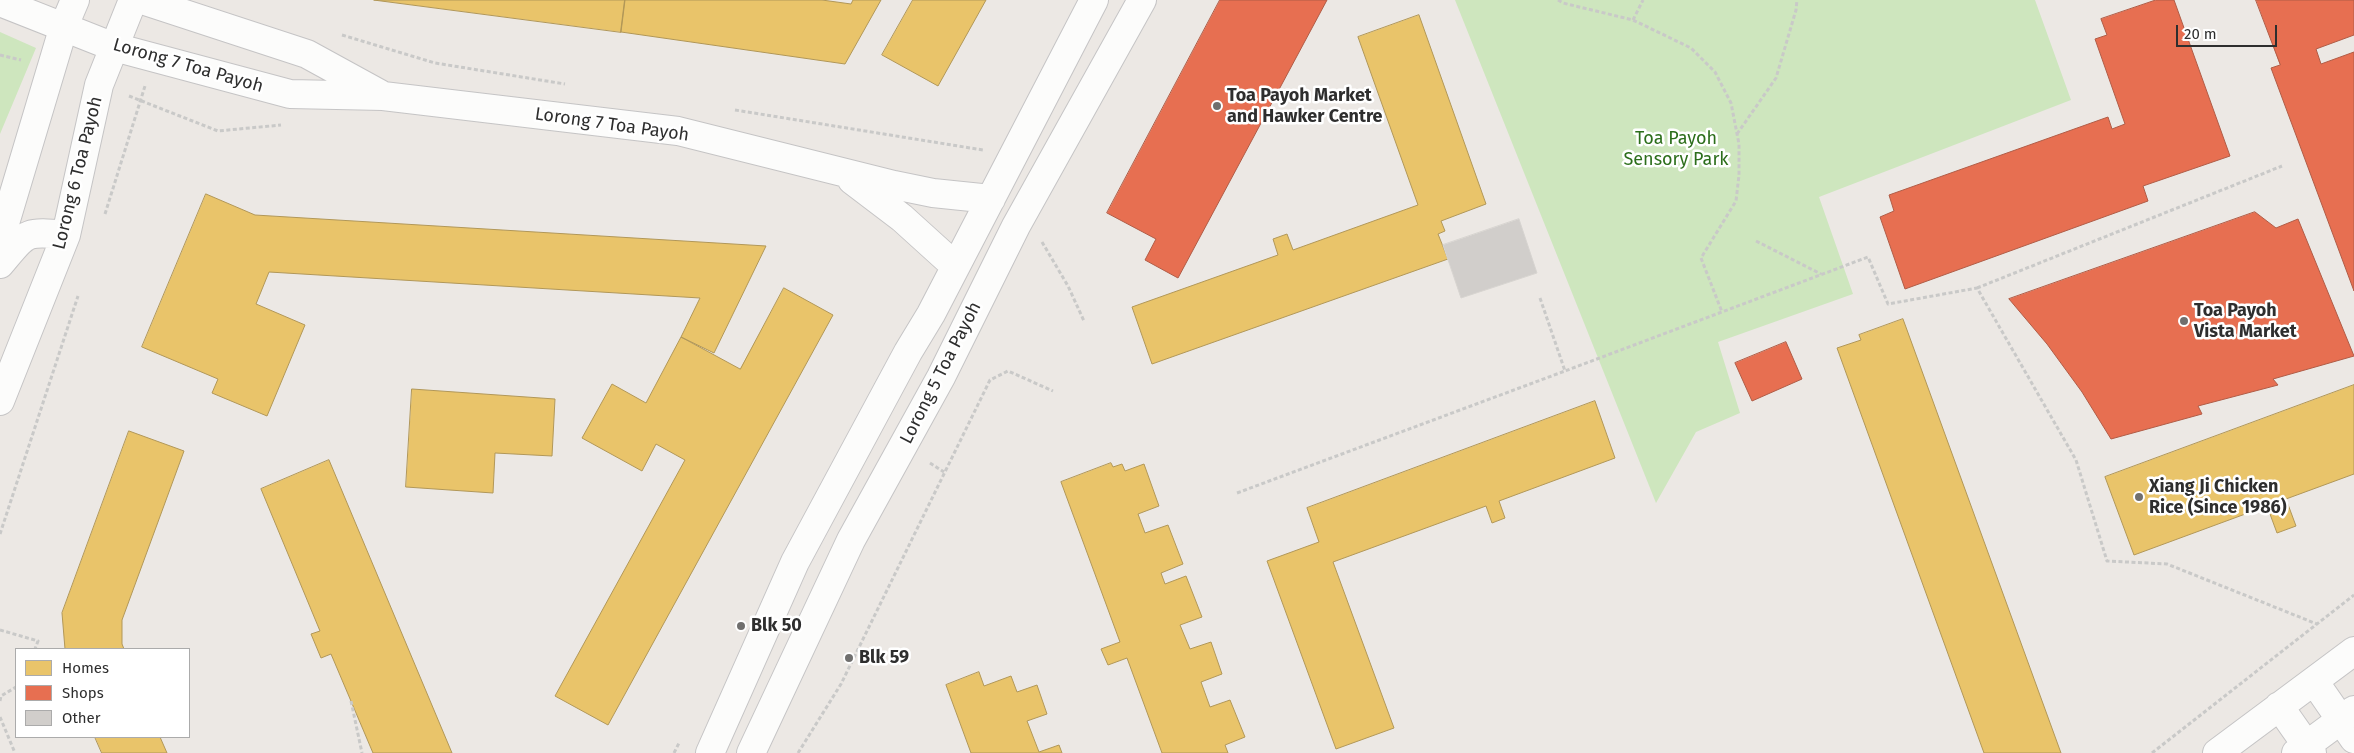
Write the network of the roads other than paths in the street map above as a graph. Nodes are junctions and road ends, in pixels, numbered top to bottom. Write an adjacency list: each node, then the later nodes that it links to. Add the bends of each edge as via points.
1 (75, 0): 7 (street)
2 (133, 0): 8 (street, Lorong 6 Toa Payoh)
3 (142, 0): 9 (street, Lorong 7 Toa Payoh, via 307,54)
4 (1094, 0): 11 (street, Lorong 5 Toa Payoh)
5 (1142, 0): 23 (street, Lorong 5 Toa Payoh, via 1016,226 941,377 851,540)
6 (0, 2): 7 (street, Lorong 7 Toa Payoh)
7 (64, 26): 8 (street, Lorong 7 Toa Payoh); 13 (street)
8 (114, 47): 9 (street, Lorong 7 Toa Payoh, via 290,94); 12 (street, Lorong 6 Toa Payoh, via 99,85)
9 (384, 96): 10 (street, Lorong 7 Toa Payoh, via 678,131)
10 (838, 171): 11 (street, Lorong 7 Toa Payoh, via 933,192); 15 (street, Lorong 7 Toa Payoh, via 863,186)
11 (991, 199): 15 (street, Lorong 5 Toa Payoh)
12 (66, 235): 14 (street, via 35,232 22,238); 16 (street, Lorong 6 Toa Payoh)
13 (0, 240)
14 (0, 264)
15 (955, 266): 22 (street, Lorong 5 Toa Payoh, via 795,562)
16 (0, 401)
17 (2354, 651): 18 (street)
18 (2314, 681): 19 (street); 20 (street)
19 (2279, 706): 21 (street); 24 (street)
20 (2350, 723): 21 (street)
21 (2305, 750)
22 (710, 753)
23 (751, 753)
24 (2217, 753)

